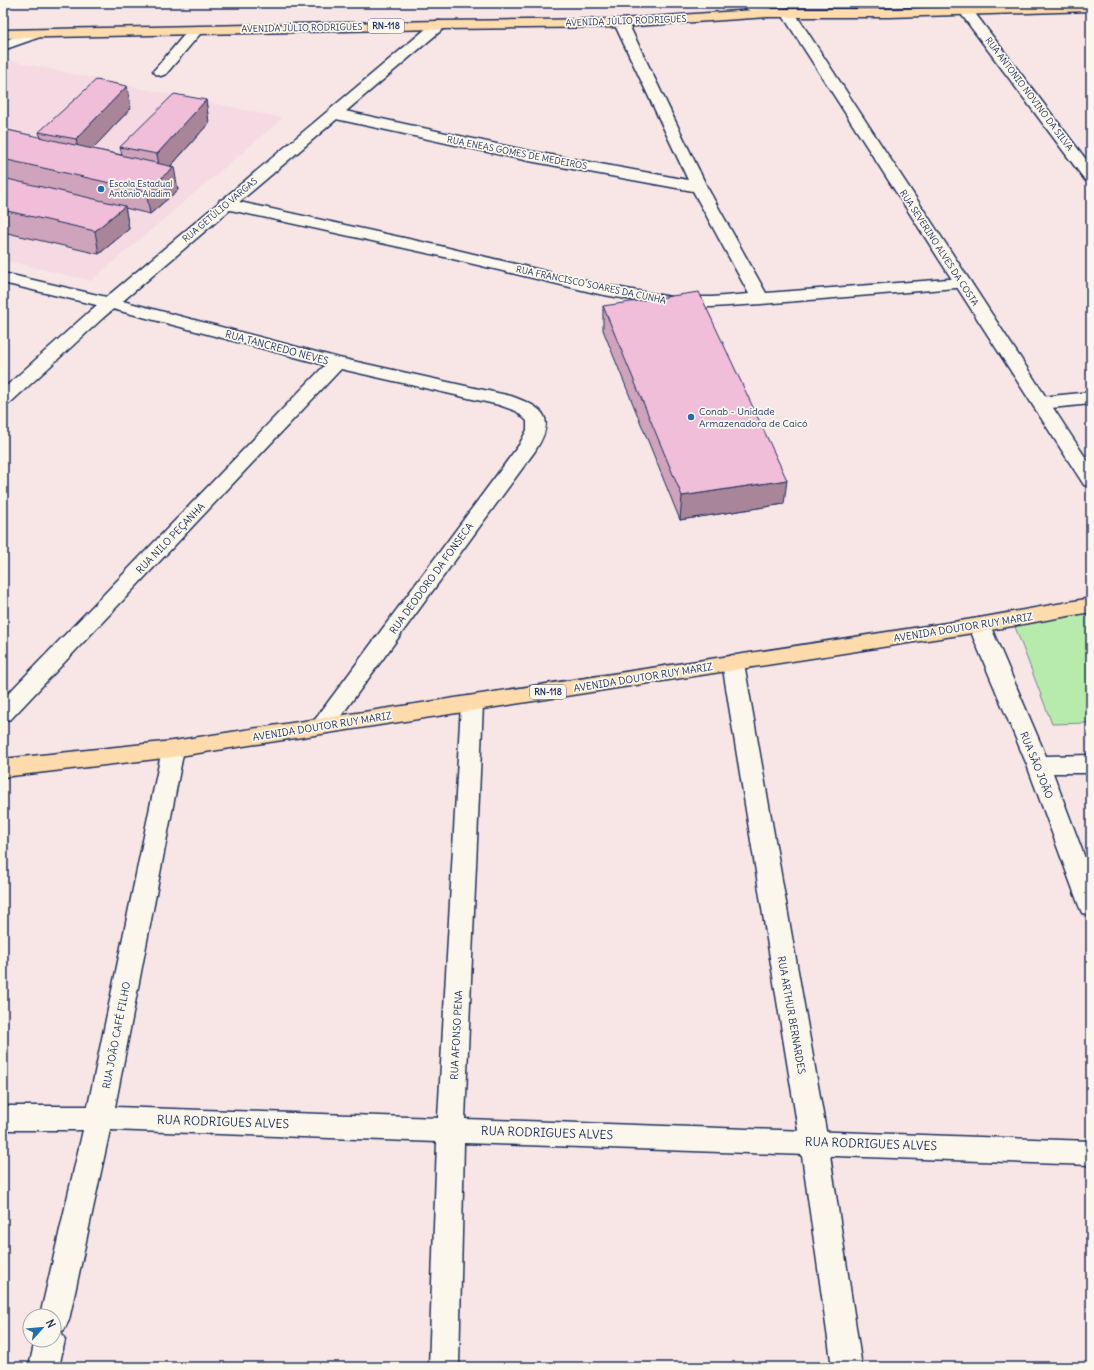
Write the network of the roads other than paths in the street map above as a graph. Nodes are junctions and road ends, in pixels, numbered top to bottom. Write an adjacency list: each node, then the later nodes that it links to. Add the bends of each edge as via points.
1 (748, 3): 4 (street)
2 (1091, 7): 3 (main road, AVENIDA JÚLIO RODRIGUES)
3 (966, 11): 5 (main road, AVENIDA JÚLIO RODRIGUES); 14 (street, RUA ANTONIO NOVINO DA SILVA)
4 (768, 13): 5 (main road, AVENIDA JÚLIO RODRIGUES); 6 (main road, AVENIDA JÚLIO RODRIGUES / RN-118)
5 (788, 13): 18 (street, RUA SEVERINO ALVES DA COSTA)
6 (621, 23): 7 (main road, AVENIDA JÚLIO RODRIGUES / RN-118); 15 (street)
7 (439, 25): 8 (main road, AVENIDA JÚLIO RODRIGUES / RN-118); 13 (street, RUA GETÚLIO VARGAS)
8 (195, 31): 10 (main road, AVENIDA JÚLIO RODRIGUES / RN-118); 12 (street)
9 (3, 34): 10 (main road, AVENIDA JÚLIO RODRIGUES / RN-118)
10 (35, 34): 11 (street)
11 (3, 46)
12 (161, 71)
13 (336, 114): 15 (street, RUA ENEAS GOMES DE MEDEIROS, via 529,156); 16 (street, RUA GETÚLIO VARGAS)
14 (1091, 176)
15 (699, 187): 19 (street)
16 (226, 204): 19 (street, RUA FRANCISCO SOARES DA CUNHA, via 600,289 671,302); 20 (street, RUA GETÚLIO VARGAS)
17 (3, 278): 20 (street, RUA TANCREDO NEVES)
18 (962, 283): 19 (street, RUA FRANCISCO SOARES DA CUNHA); 24 (street, RUA SEVERINO ALVES DA COSTA)
19 (761, 299)
20 (109, 303): 21 (street, RUA TANCREDO NEVES); 23 (street, RUA GETÚLIO VARGAS)
21 (337, 362): 25 (street, RUA TANCREDO NEVES, via 504,400 523,407 537,419); 31 (street, RUA NILO PEÇANHA)
22 (1091, 398): 24 (street)
23 (3, 399)
24 (1041, 404): 26 (street, RUA SEVERINO ALVES DA COSTA)
25 (537, 430): 32 (street, RUA DEODORO DA FONSECA, via 528,447)
26 (1091, 481)
27 (1091, 605): 28 (main road, AVENIDA DOUTOR RUY MARIZ / RN-118)
28 (979, 624): 29 (main road, AVENIDA DOUTOR RUY MARIZ / RN-118); 35 (street, RUA SÃO JOÃO)
29 (733, 663): 30 (main road, AVENIDA DOUTOR RUY MARIZ / RN-118); 41 (street, RUA ARTHUR BERNARDES)
30 (472, 704): 32 (main road, AVENIDA DOUTOR RUY MARIZ / RN-118); 40 (street, RUA AFONSO PENA)
31 (3, 713)
32 (322, 725): 33 (main road, AVENIDA DOUTOR RUY MARIZ / RN-118)
33 (173, 749): 36 (main road, AVENIDA DOUTOR RUY MARIZ / RN-118); 39 (street, RUA JOÃO CAFÉ FILHO)
34 (1091, 764): 35 (street)
35 (1038, 765): 37 (street, RUA SÃO JOÃO)
36 (3, 768)
37 (1091, 906)
38 (3, 1118): 39 (street, RUA RODRIGUES ALVES)
39 (99, 1118): 40 (street, RUA RODRIGUES ALVES); 43 (street, RUA JOÃO CAFÉ FILHO)
40 (451, 1130): 41 (street, RUA RODRIGUES ALVES); 46 (street, RUA AFONSO PENA)
41 (814, 1142): 42 (street, RUA RODRIGUES ALVES); 47 (street, RUA ARTHUR BERNARDES)
42 (1091, 1152)
43 (57, 1308)
44 (48, 1348): 45 (street)
45 (44, 1367)
46 (444, 1367)
47 (847, 1367)

